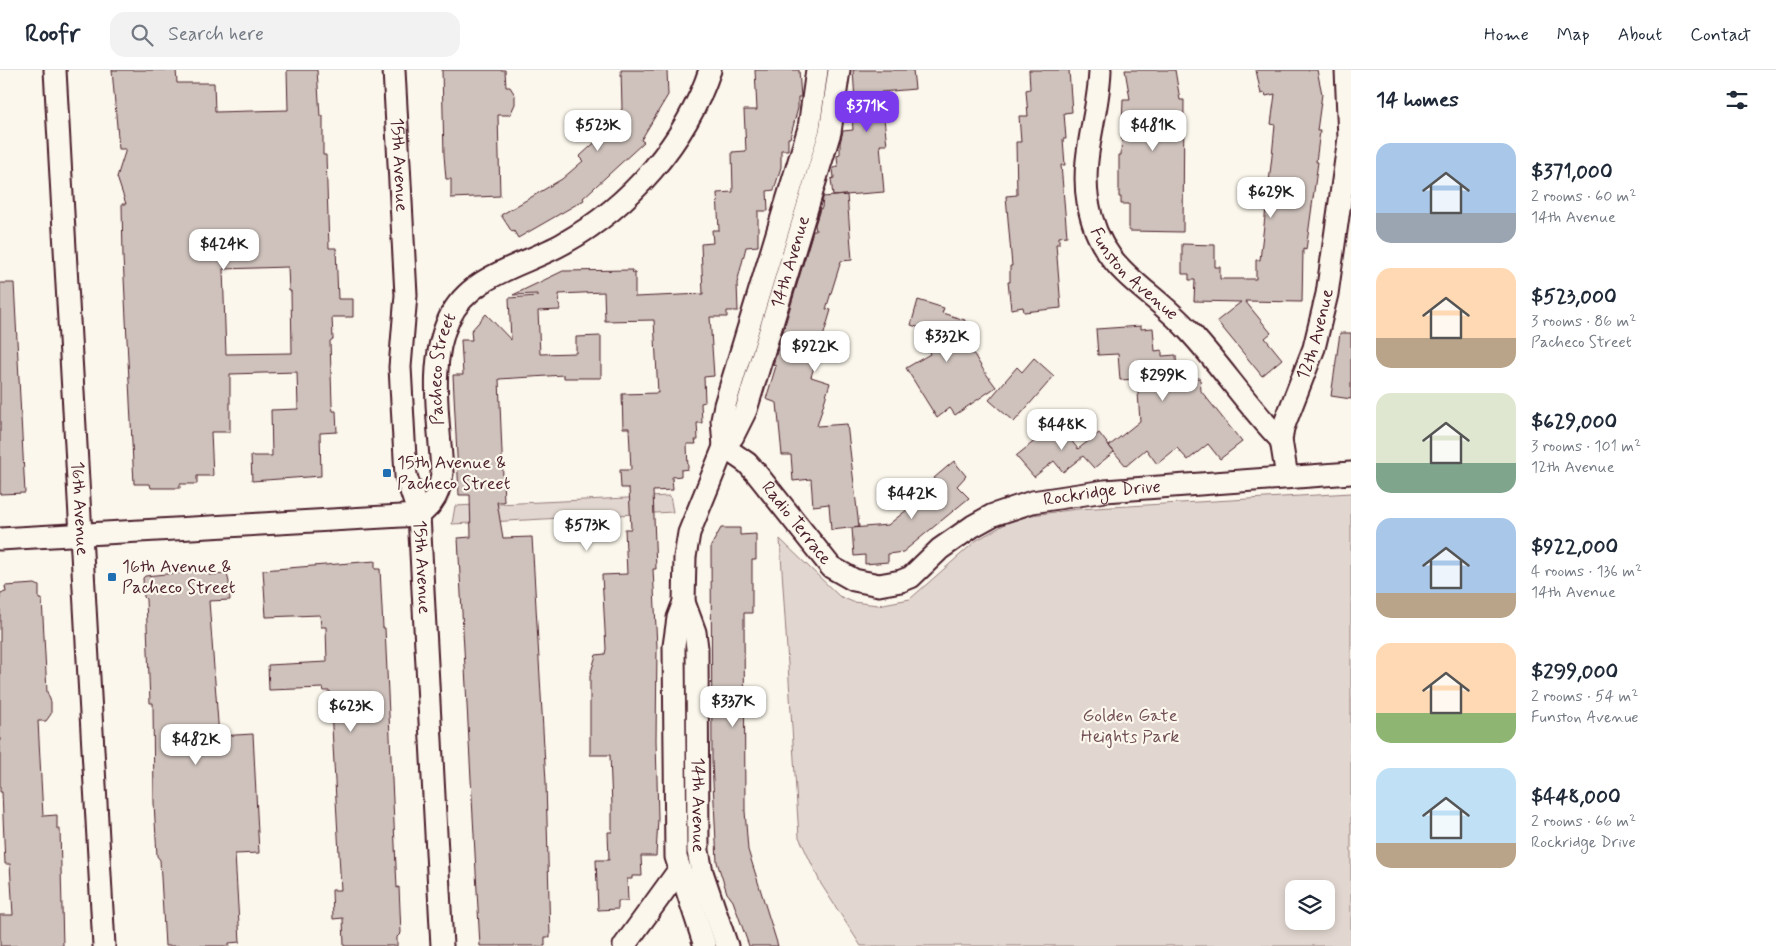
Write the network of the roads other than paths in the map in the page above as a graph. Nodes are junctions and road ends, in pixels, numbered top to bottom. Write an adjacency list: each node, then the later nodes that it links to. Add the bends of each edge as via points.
1 (55, 70): 13 (street, 16th Avenue)
2 (394, 70): 12 (street, 15th Avenue, via 406,294 400,367 406,476)
3 (710, 70): 12 (street, Pacheco Street, via 687,121 631,192 576,236 485,280 458,304 444,332 437,364 440,486 436,498)
4 (817, 70): 9 (street, 14th Avenue, via 809,128 725,405 722,420)
5 (839, 70): 9 (street, 14th Avenue, via 830,132 752,391 740,424)
6 (1100, 70): 8 (street, Funston Avenue, via 1086,160 1092,220 1100,237 1120,270 1187,328)
7 (1346, 70): 8 (street, 12th Avenue, via 1349,138 1328,294 1314,348 1290,404)
8 (1281, 440): 11 (street, 12th Avenue)
9 (724, 447): 15 (street, Radio Terrace, via 757,474 831,567 854,580); 16 (street, 14th Avenue, via 690,532 685,557)
10 (1351, 473): 11 (street, Rockridge Drive)
11 (1287, 478): 15 (street, Rockridge Drive, via 1105,491 1032,502 993,515 973,526 901,582)
12 (418, 516): 13 (street); 19 (street, 15th Avenue)
13 (81, 534): 14 (street); 18 (street, 16th Avenue)
14 (0, 539)
15 (879, 585)
16 (684, 602): 17 (street, 14th Avenue, via 674,646); 22 (street, 14th Avenue, via 697,648 699,862)
17 (679, 870): 20 (street); 21 (street, 14th Avenue)
18 (104, 946)
19 (442, 946)
20 (624, 946)
21 (705, 946)
22 (727, 946)

